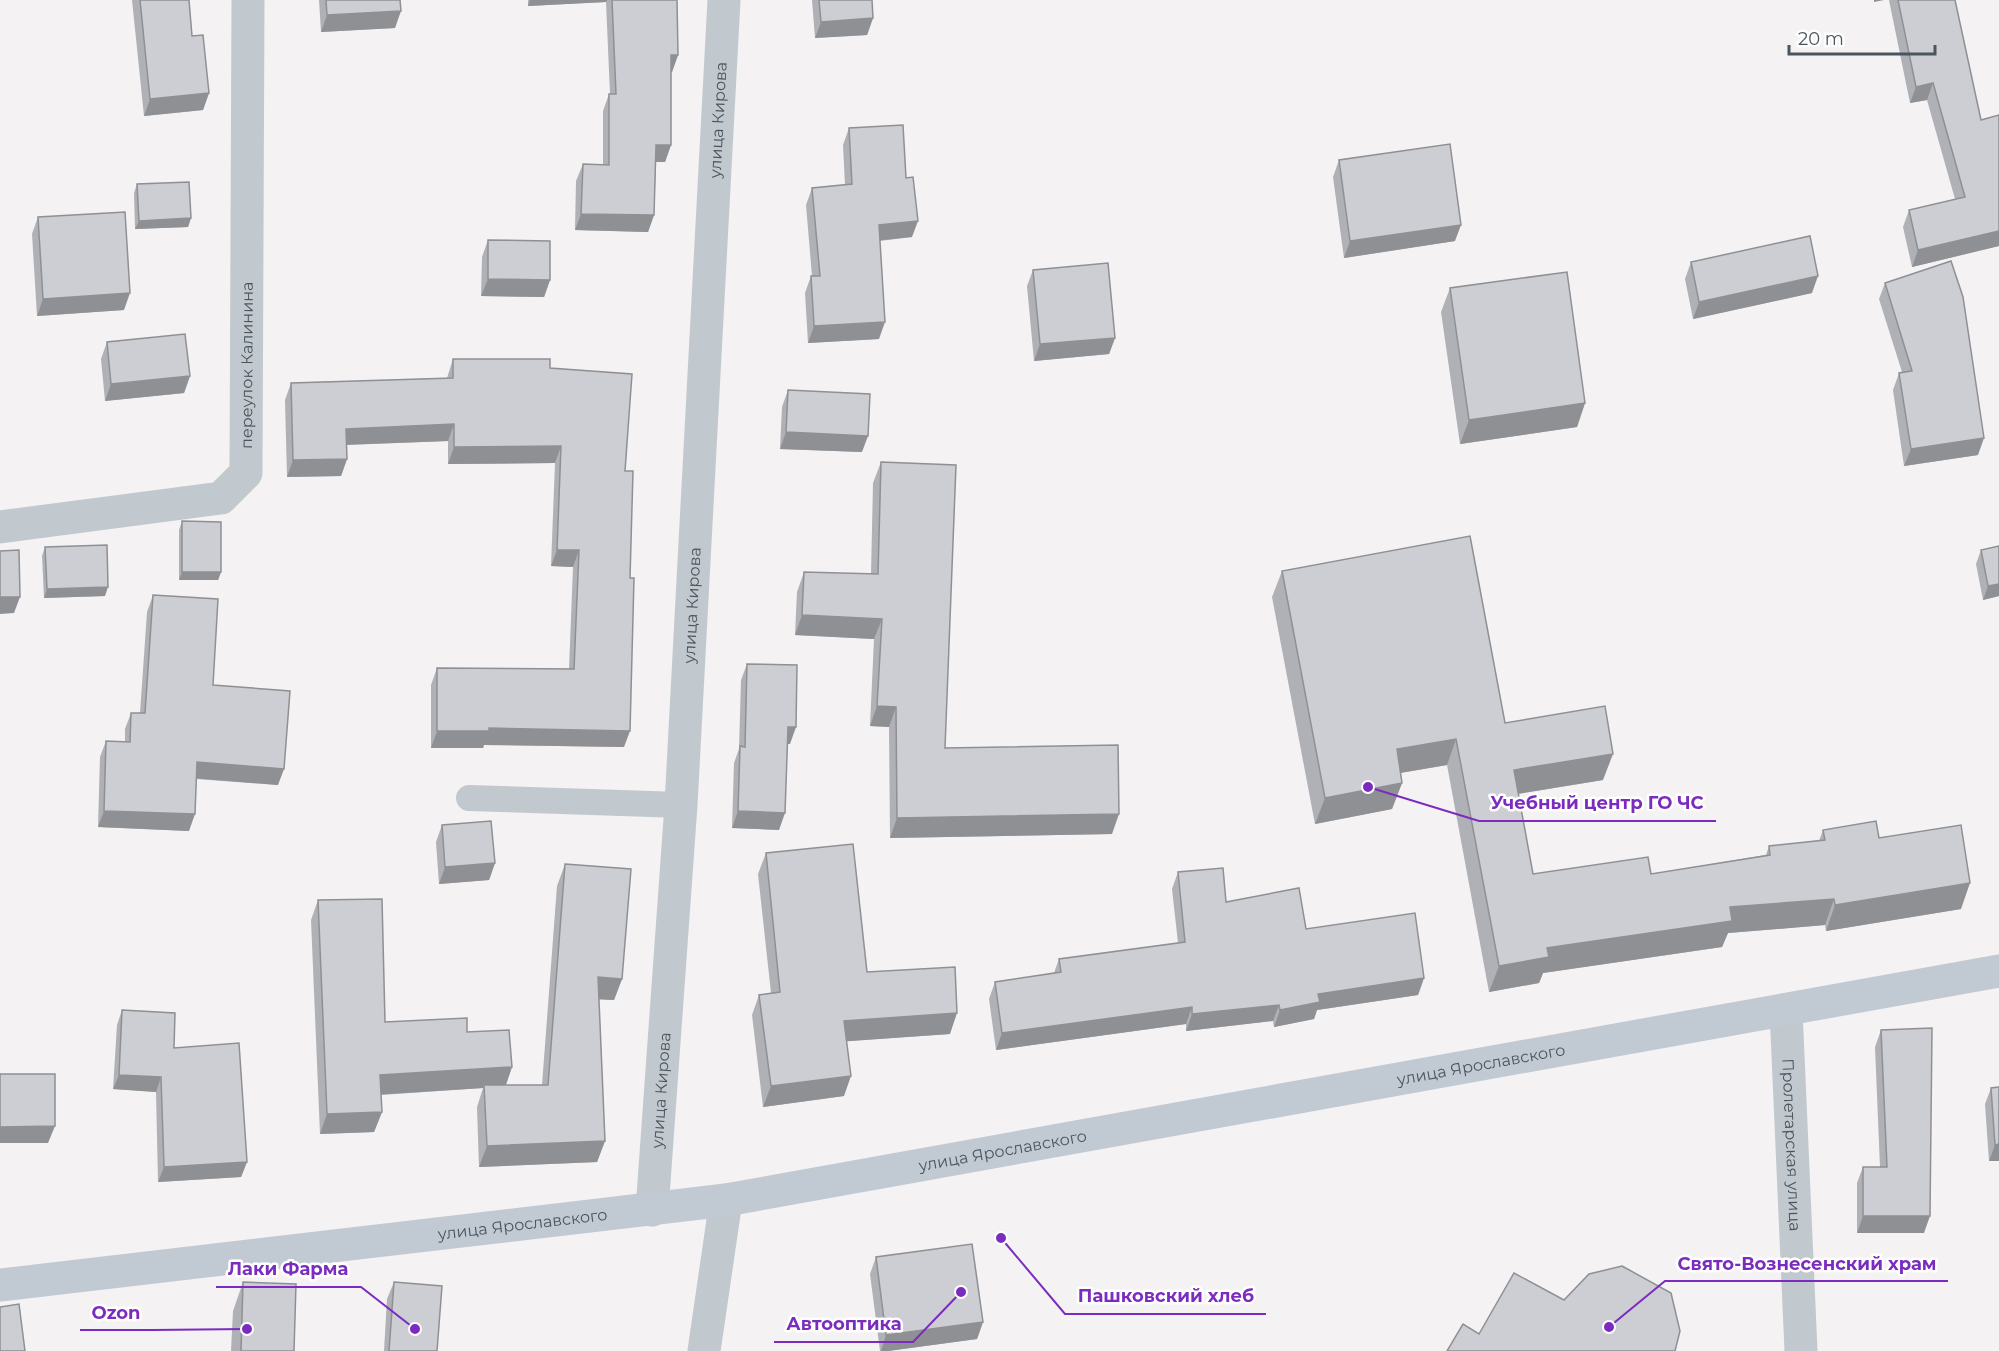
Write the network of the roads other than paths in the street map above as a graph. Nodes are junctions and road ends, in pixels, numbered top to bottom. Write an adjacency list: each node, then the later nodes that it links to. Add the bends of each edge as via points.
1 (248, 0): 3 (street, переулок Калинина, via 246,473 222,498)
2 (724, 0): 5 (street, улица Кирова)
3 (0, 527)
4 (469, 798): 5 (lane)
5 (681, 805): 9 (street, улица Кирова)
6 (1999, 971): 7 (street, улица Ярославского)
7 (1786, 1010): 8 (street, улица Ярославского); 12 (street, Пролетарская улица)
8 (726, 1200): 9 (street, улица Ярославского); 11 (street)
9 (652, 1210): 10 (street, улица Ярославского)
10 (0, 1285)
11 (704, 1351)
12 (1801, 1351)

